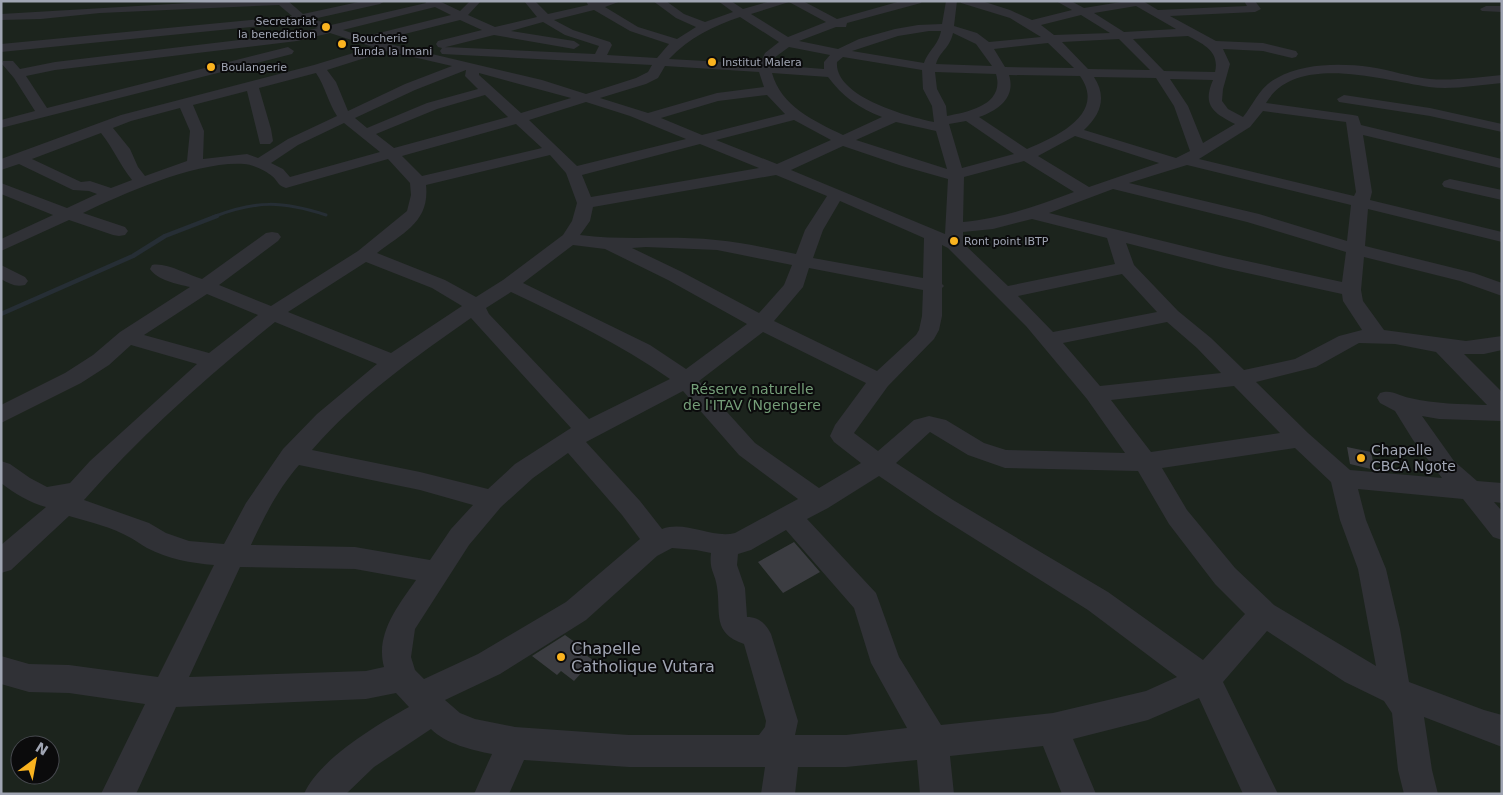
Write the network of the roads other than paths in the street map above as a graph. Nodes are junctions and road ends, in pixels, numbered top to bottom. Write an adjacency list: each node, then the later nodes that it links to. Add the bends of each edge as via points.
1 (49, 1): 29 (street)
2 (380, 1): 32 (street)
3 (476, 1): 30 (street)
4 (529, 1): 33 (street)
5 (616, 1): 19 (street)
6 (658, 1): 36 (street, via 680,16)
7 (723, 1): 27 (street)
8 (784, 1): 27 (street)
9 (794, 1): 34 (street)
10 (917, 1): 25 (street)
11 (952, 1): 38 (street)
12 (965, 1): 22 (street)
13 (1061, 1): 26 (street)
14 (1249, 1): 28 (street, via 1255,9)
15 (1136, 2): 26 (street); 28 (street)
16 (283, 3): 17 (street); 29 (street, via 100,10); 32 (street)
17 (303, 3)
18 (433, 3): 30 (street); 40 (street)
19 (593, 4): 33 (street); 46 (street, via 634,29)
20 (859, 4): 25 (street)
21 (1012, 4): 22 (street)
22 (995, 8): 35 (street)
23 (1486, 9): 24 (street)
24 (1502, 9)
25 (877, 11): 34 (street); 37 (street)
26 (1084, 11): 35 (street); 42 (street)
27 (743, 13): 36 (street); 47 (street)
28 (1156, 13): 41 (street)
29 (42, 16): 31 (street); 57 (street, via 23,39)
30 (461, 16): 39 (street); 45 (street)
31 (1, 17)
32 (301, 18): 40 (street); 57 (street)
33 (544, 19): 39 (street); 55 (street, via 573,35 606,44)
34 (838, 23): 43 (street); 47 (street)
35 (1031, 24): 44 (street)
36 (706, 27): 46 (street)
37 (917, 28): 38 (street); 43 (street)
38 (949, 29): 49 (street, via 972,36); 61 (street, via 945,42 932,57)
39 (493, 31): 51 (street); 55 (street)
40 (336, 32): 45 (street); 52 (street); 53 (street)
41 (1191, 32): 42 (street); 48 (street)
42 (1122, 35): 44 (street); 68 (street)
43 (874, 39): 56 (street)
44 (1053, 39): 49 (street); 64 (street)
45 (363, 41): 50 (street)
46 (678, 43): 58 (street)
47 (788, 43): 56 (street); 60 (street, via 769,57)
48 (1213, 45): 69 (street, via 1224,64); 80 (street, via 1263,47 1292,54 1258,87)
49 (987, 46): 63 (street)
50 (387, 47): 54 (street); 62 (street)
51 (420, 50): 54 (street); 55 (street)
52 (178, 52): 65 (street); 66 (street)
53 (279, 53): 62 (street); 65 (street)
54 (407, 53): 59 (street)
55 (602, 53): 58 (street)
56 (842, 53): 61 (street); 67 (street, via 832,60)
57 (3, 55): 66 (street)
58 (659, 62): 60 (street); 77 (street, via 649,78)
59 (468, 67): 73 (street, via 472,76); 77 (street); 89 (street, via 410,87)
60 (765, 68): 67 (street); 74 (street)
61 (928, 68): 63 (street); 94 (street, via 930,89 939,106)
62 (313, 70): 72 (street); 89 (street, via 329,82)
63 (1002, 71): 64 (street); 86 (street, via 1006,81 1003,94 992,106)
64 (1082, 71): 68 (street); 98 (street, via 1093,86 1096,98 1092,112)
65 (206, 72): 75 (street); 76 (street)
66 (19, 73): 83 (street, via 35,103)
67 (832, 73): 87 (street, via 853,96)
68 (1160, 73): 69 (street); 81 (street)
69 (1220, 76): 82 (street, via 1215,91)
70 (1502, 79): 71 (street)
71 (1430, 82): 80 (street, via 1356,70 1326,69 1299,73 1280,81); 84 (street, via 1443,100 1439,108)
72 (252, 86): 75 (street); 102 (street)
73 (488, 90): 90 (street); 99 (street, via 432,106)
74 (770, 90): 85 (street); 91 (street, via 717,97)
75 (226, 92): 79 (street)
76 (112, 95): 83 (street); 88 (street)
77 (587, 97): 90 (street); 91 (street)
78 (1344, 98): 84 (street)
79 (185, 102): 88 (street); 110 (street, via 197,131)
80 (1259, 103): 93 (street); 96 (street, via 1353,119)
81 (1180, 104): 82 (street); 108 (street)
82 (1218, 109): 93 (street)
83 (44, 112): 92 (street)
84 (1430, 112): 97 (street); 103 (street)
85 (794, 116): 100 (street); 101 (street)
86 (970, 116): 94 (street); 106 (street)
87 (894, 117): 94 (street); 101 (street)
88 (126, 118): 95 (street)
89 (346, 118): 99 (street); 111 (street, via 293,142)
90 (520, 118): 104 (street); 105 (street)
91 (646, 118): 100 (street)
92 (1, 124)
93 (1245, 124): 108 (street)
94 (941, 125): 115 (street)
95 (103, 126): 107 (street); 116 (street, via 122,149)
96 (1354, 128): 103 (street); 128 (street, via 1364,192)
97 (1502, 128)
98 (1073, 131): 106 (street); 108 (street)
99 (367, 133): 105 (street)
100 (700, 139): 113 (street); 114 (street)
101 (843, 139): 113 (street); 115 (street, via 895,161)
102 (265, 141)
103 (1409, 142): 109 (street)
104 (554, 150): 114 (street); 117 (street)
105 (392, 154): 111 (street, via 286,183 276,172); 117 (street)
106 (1026, 155): 115 (street); 122 (street)
107 (19, 158): 112 (street); 121 (street, via 79,187 90,186)
108 (1187, 158): 118 (street); 128 (street)
109 (1500, 163)
110 (195, 164): 111 (street, via 246,160); 116 (street)
111 (260, 164)
112 (1, 165)
113 (777, 170): 123 (street); 127 (street)
114 (573, 172): 127 (street)
115 (955, 175): 134 (street)
116 (141, 181): 121 (street)
117 (418, 182): 141 (street, via 415,213)
118 (1113, 184): 122 (street); 140 (street, via 1253,218)
119 (1450, 184): 125 (street)
120 (1, 188): 124 (street)
121 (111, 193): 129 (street)
122 (1087, 193): 130 (street)
123 (837, 194): 132 (street); 142 (street, via 814,230)
124 (17, 195): 126 (street); 129 (street)
125 (1502, 196)
126 (1, 202)
127 (585, 203): 137 (street, via 581,221)
128 (1360, 203): 136 (street); 140 (street)
129 (67, 213): 131 (street); 139 (street)
130 (1029, 214): 133 (street); 134 (street)
131 (119, 231)
132 (933, 234): 134 (street); 147 (street)
133 (1115, 234): 143 (street); 148 (street)
134 (954, 236): 150 (street)
135 (272, 237): 146 (street)
136 (1502, 237)
137 (569, 239): 138 (street); 145 (street)
138 (608, 244): 142 (street, via 717,245); 154 (street, via 675,276)
139 (1, 246)
140 (1356, 250): 148 (street); 149 (street, via 1468,277)
141 (364, 255): 151 (street, via 394,265); 152 (street)
142 (803, 260): 147 (street); 154 (street, via 793,287)
143 (1126, 267): 150 (street); 153 (street)
144 (159, 268): 146 (street)
145 (510, 284): 151 (street); 163 (street, via 643,350)
146 (205, 286): 152 (street); 156 (street)
147 (934, 286): 164 (street, via 932,316 924,339)
148 (1351, 290): 155 (street, via 1353,301)
149 (1502, 290)
150 (1003, 293): 157 (street)
151 (475, 306): 161 (street); 169 (street)
152 (272, 314): 160 (street); 161 (street)
153 (1171, 316): 157 (street); 162 (street)
154 (760, 323): 163 (street); 164 (street)
155 (1378, 336): 159 (street); 162 (street, via 1356,336 1303,364)
156 (127, 337): 160 (street); 168 (street, via 101,360 73,378)
157 (1047, 340): 165 (street)
158 (1502, 343): 159 (street, via 1490,347)
159 (1444, 347): 166 (street)
160 (213, 361): 178 (street, via 99,467)
161 (393, 362): 171 (street, via 332,413)
162 (1239, 377): 165 (street); 170 (street)
163 (686, 380): 169 (street); 180 (street, via 747,449)
164 (880, 381): 173 (street, via 843,430 842,436)
165 (1095, 394): 172 (street)
166 (1502, 408)
167 (1502, 413): 176 (street, via 1439,411 1395,401 1445,467)
168 (1, 415)
169 (578, 435): 179 (street, via 524,471); 183 (street, via 590,464 632,508)
170 (1300, 438): 172 (street); 175 (street)
171 (292, 455): 179 (street, via 420,481); 185 (street, via 255,510)
172 (1145, 462): 173 (street, via 998,458 929,424 922,426); 188 (street, via 1178,517 1225,576)
173 (879, 464): 180 (street); 190 (street, via 1098,601)
174 (1, 470): 178 (street, via 21,485 45,496)
175 (1343, 478): 176 (street); 191 (street, via 1353,520 1372,569)
176 (1469, 489): 177 (street); 182 (street)
177 (1502, 492)
178 (71, 498): 185 (street, via 157,541 189,552); 186 (street)
179 (492, 500): 187 (street)
180 (819, 501): 181 (street)
181 (790, 517): 184 (street, via 742,542); 196 (street, via 866,602 886,663)
182 (1502, 530)
183 (657, 542): 184 (street, via 681,537); 193 (street, via 576,612 488,664)
184 (726, 546): 198 (street, via 723,567 728,575 732,614 736,625 756,634 782,721)
185 (232, 556): 187 (street, via 355,558); 192 (street)
186 (1, 562)
187 (435, 572): 193 (street, via 401,626 396,657)
188 (1264, 614): 190 (street); 191 (street, via 1356,672)
189 (1, 670): 192 (street, via 30,678)
190 (1205, 680): 194 (street, via 1148,705); 205 (street)
191 (1395, 691): 195 (street); 206 (street, via 1407,708)
192 (167, 693): 193 (street, via 366,684); 199 (street)
193 (419, 695): 197 (street, via 449,725 475,735); 200 (street, via 398,730 362,755)
194 (1053, 729): 196 (street); 204 (street)
195 (1502, 731)
196 (932, 741): 198 (street, via 846,751); 203 (street)
197 (515, 743): 198 (street, via 629,751); 201 (street)
198 (776, 751): 202 (street)
199 (118, 794)
200 (321, 794)
201 (491, 794)
202 (778, 794)
203 (937, 794)
204 (1079, 794)
205 (1261, 794)
206 (1421, 794)

